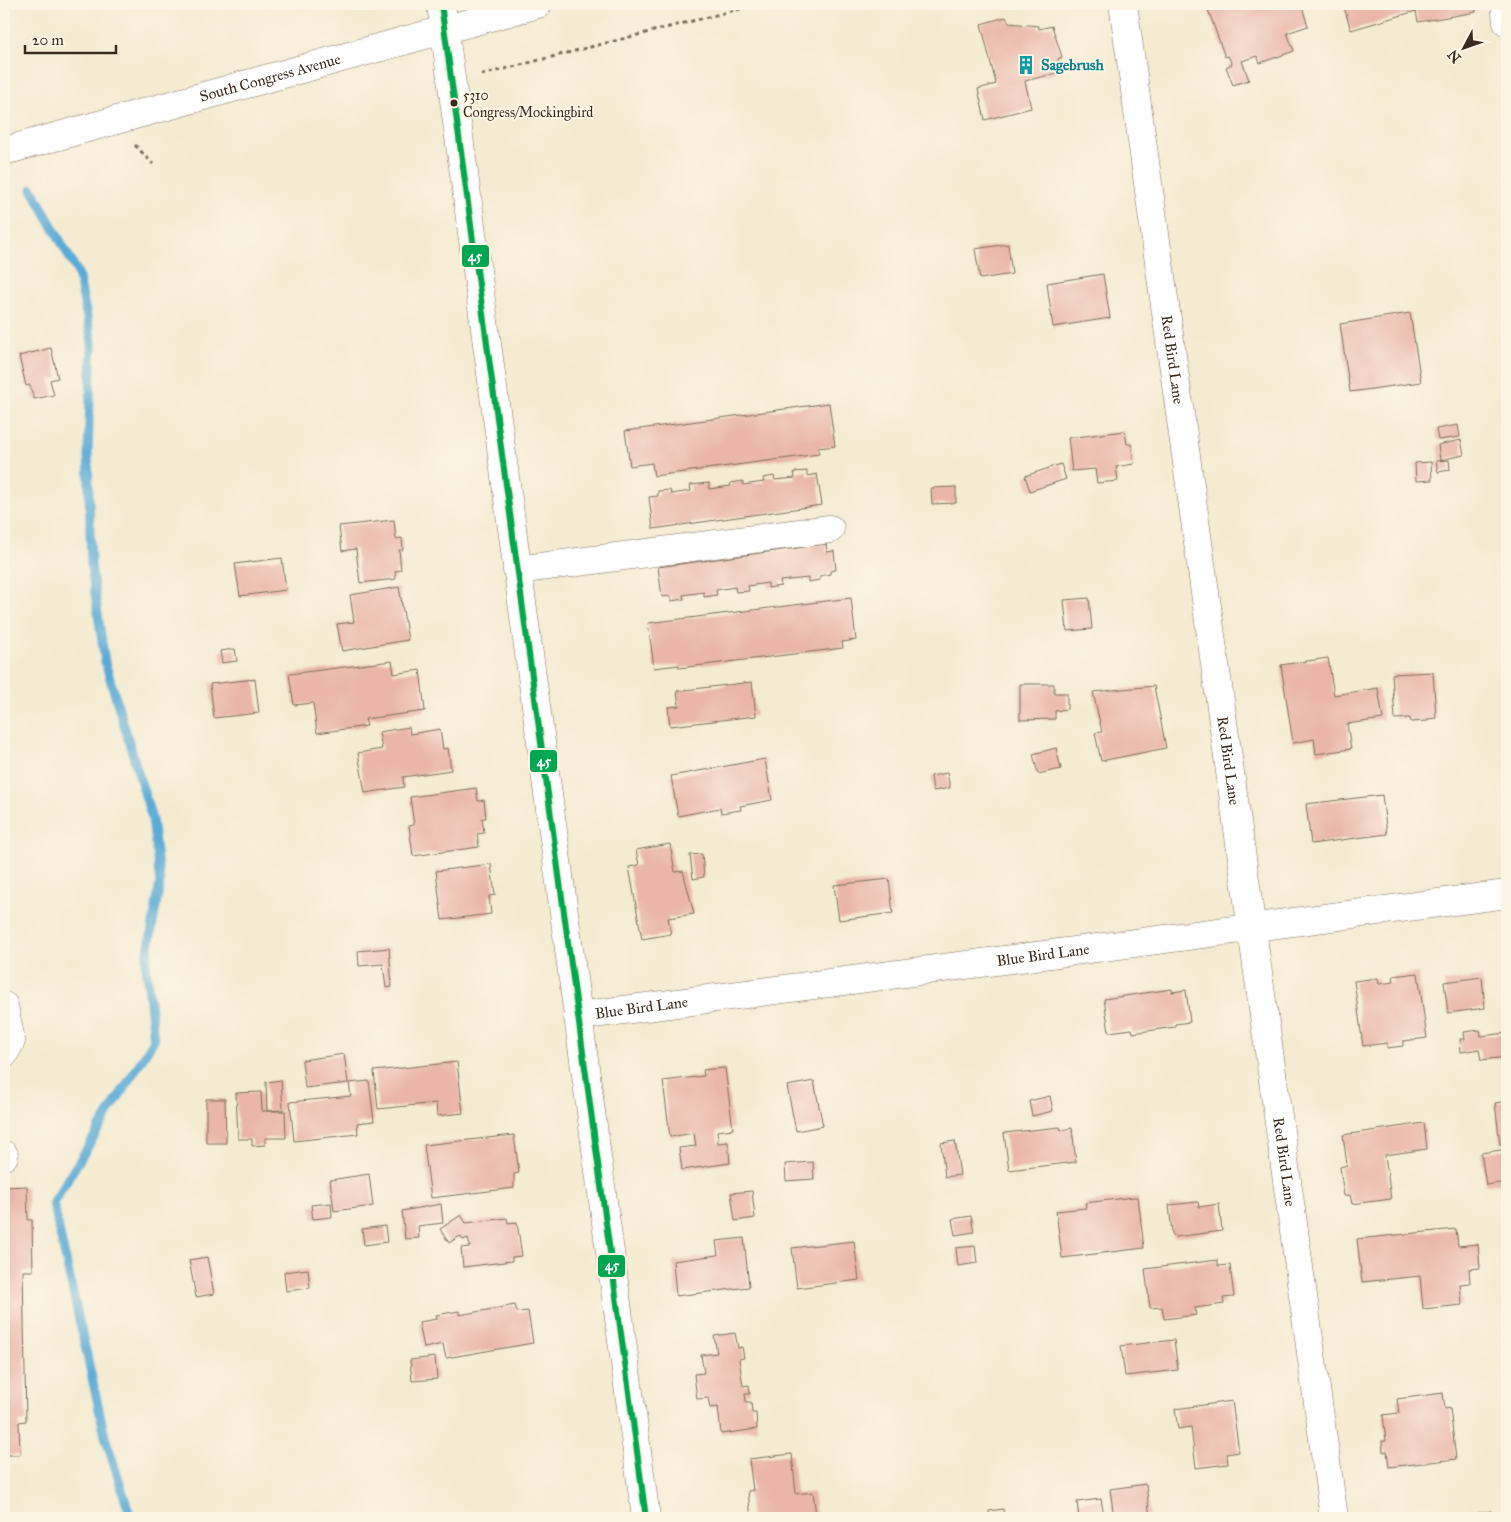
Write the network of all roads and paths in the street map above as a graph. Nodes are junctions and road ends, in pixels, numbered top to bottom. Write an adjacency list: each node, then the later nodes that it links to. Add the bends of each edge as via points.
1 (538, 4): 5 (street, South Congress Avenue)
2 (759, 4): 7 (path)
3 (1123, 4): 14 (street, Red Bird Lane)
4 (1505, 4): 6 (street)
5 (442, 16): 9 (street, South Congress Avenue); 12 (street)
6 (1507, 22)
7 (478, 76)
8 (140, 150): 10 (path)
9 (4, 151)
10 (153, 164)
11 (830, 529): 12 (street)
12 (517, 570): 16 (street)
13 (1507, 894): 14 (street, Blue Bird Lane)
14 (1250, 928): 16 (street, Blue Bird Lane); 19 (street, Red Bird Lane)
15 (4, 1006): 17 (street, via 12,1041)
16 (578, 1016): 18 (street)
17 (4, 1054)
18 (646, 1518)
19 (1334, 1518)

